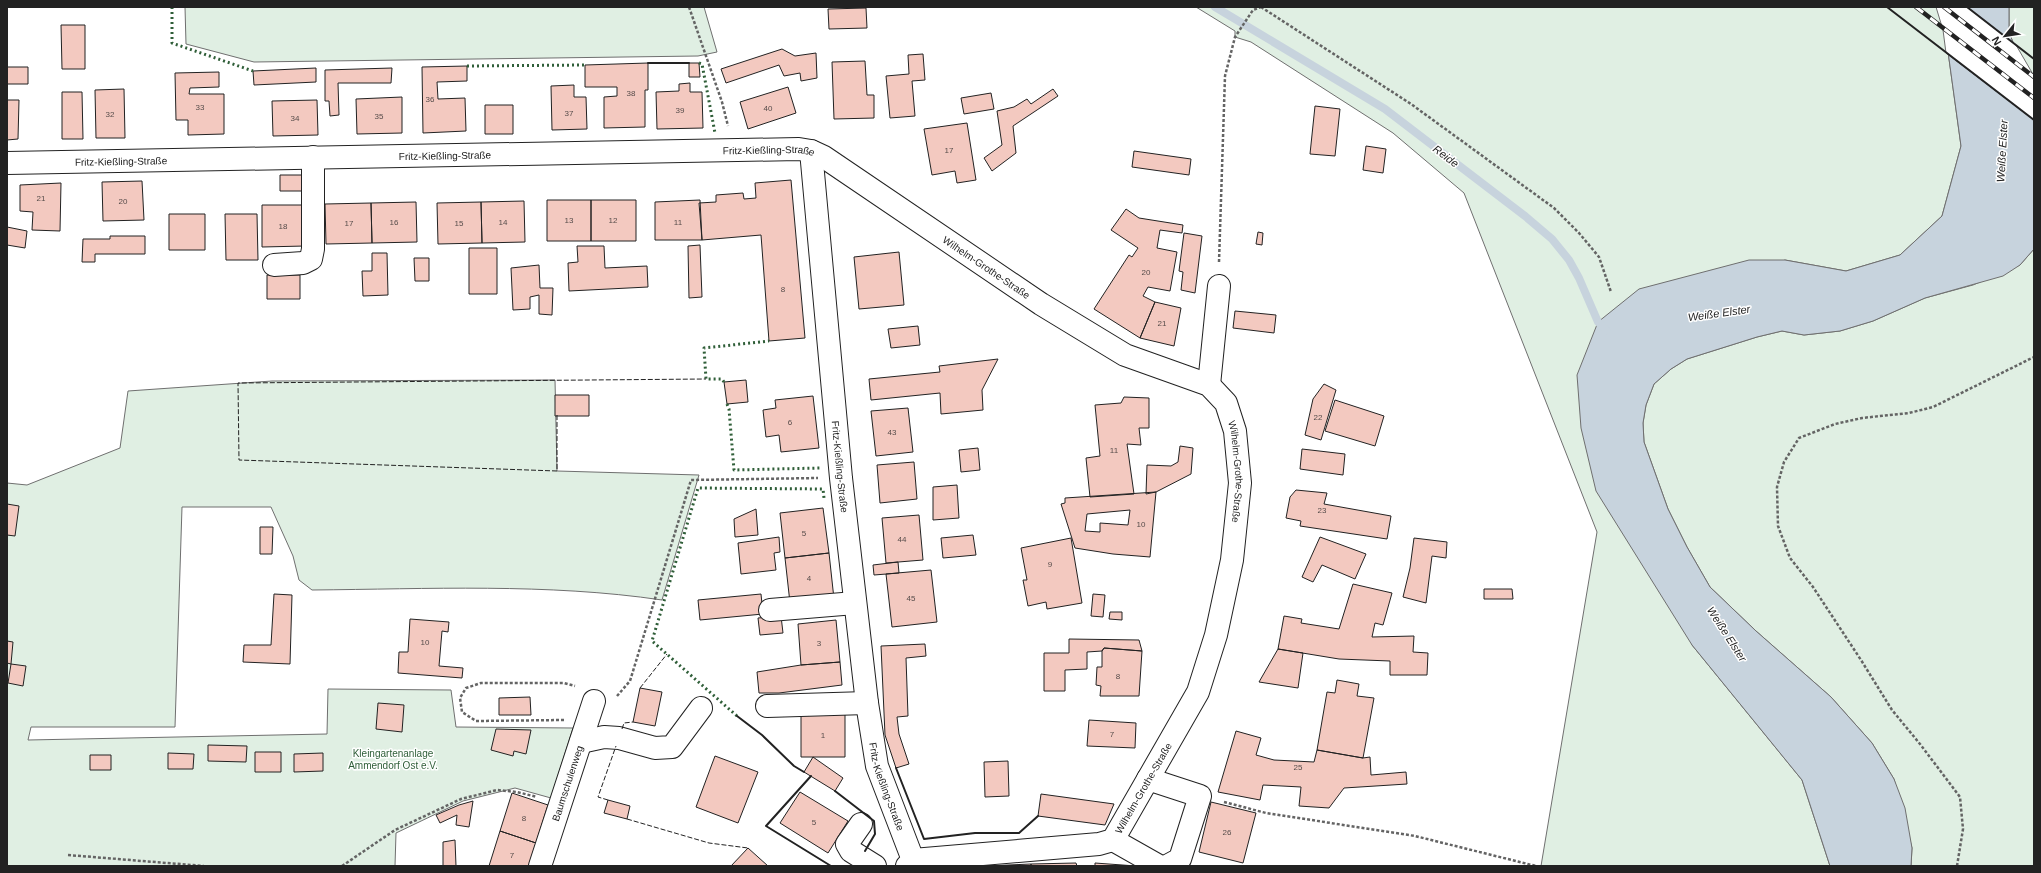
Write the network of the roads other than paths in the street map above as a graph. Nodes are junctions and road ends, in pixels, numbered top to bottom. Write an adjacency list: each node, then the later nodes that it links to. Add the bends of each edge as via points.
1 (811, 151): 2 (street, Fritz-Kießling-Straße, via 799,149); 6 (street, Wilhelm-Grothe-Straße, via 824,157 1041,304 1125,355); 7 (street, Fritz-Kießling-Straße, via 840,478)
2 (313, 157): 3 (street, Fritz-Kießling-Straße); 4 (street, via 311,259 303,263)
3 (7, 163)
4 (274, 265)
5 (1219, 286): 6 (street)
6 (1209, 385): 14 (street, Wilhelm-Grothe-Straße, via 1226,403 1235,430 1240,483 1232,560 1216,635 1198,692)
7 (855, 603): 8 (street); 10 (street, Fritz-Kießling-Straße)
8 (770, 610)
9 (594, 701): 13 (street, Baumschulenweg)
10 (867, 703): 11 (street); 17 (street, Fritz-Kießling-Straße, via 877,766)
11 (767, 706)
12 (702, 708): 13 (street, via 672,747 655,748 619,738)
13 (583, 733): 18 (street, Baumschulenweg)
14 (1148, 779): 16 (street, Wilhelm-Grothe-Straße); 21 (street, via 1200,796 1180,859)
15 (861, 824): 19 (street, via 847,844 850,851)
16 (1113, 840): 17 (street, Wilhelm-Grothe-Straße, via 1099,844); 20 (street)
17 (910, 863)
18 (540, 866)
19 (875, 866)
20 (1159, 866)
21 (1167, 866)

